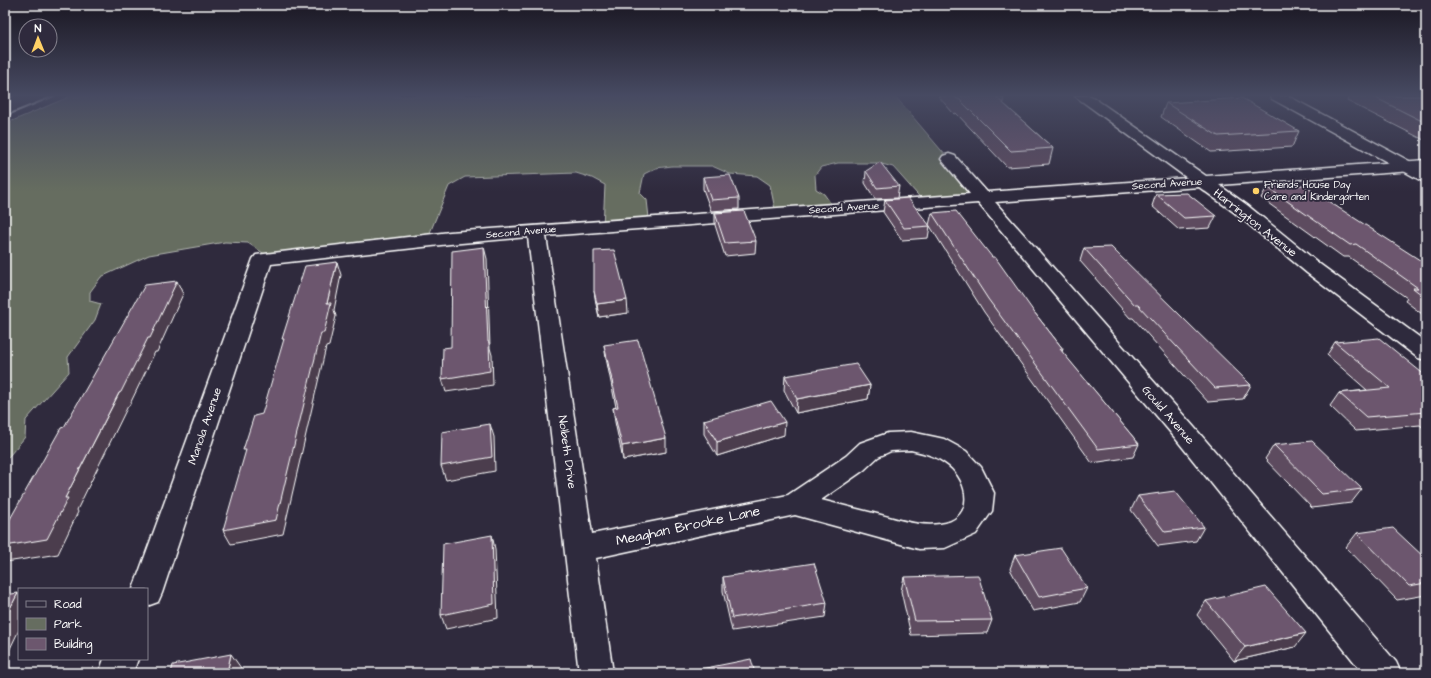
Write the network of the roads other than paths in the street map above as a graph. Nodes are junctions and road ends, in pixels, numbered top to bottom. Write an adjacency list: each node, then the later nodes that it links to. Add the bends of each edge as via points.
1 (1126, 128): 7 (street, Harrington Avenue)
2 (1335, 128): 5 (street)
3 (949, 159): 8 (street, Gould Avenue)
4 (1426, 165): 5 (street, Second Avenue)
5 (1407, 167): 6 (street); 7 (street, Second Avenue)
6 (1426, 177)
7 (1202, 182): 8 (street, Second Avenue); 11 (street, Harrington Avenue, via 1241,209 1314,269)
8 (983, 198): 9 (street, Second Avenue); 18 (street, Gould Avenue, via 1185,433)
9 (536, 231): 10 (street, Second Avenue); 13 (street, Nolbeth Drive)
10 (263, 259): 14 (street, Manola Avenue)
11 (1426, 353)
12 (795, 504): 12 (street, Meaghan Brooke Lane, via 919,537 945,536 966,526 978,511 980,493 972,474 957,458 935,446 911,441 888,442 869,450 855,463); 13 (street, Meaghan Brooke Lane)
13 (580, 549): 17 (street, Nolbeth Drive)
14 (148, 590)
15 (121, 660): 16 (street)
16 (116, 673)
17 (596, 673)
18 (1384, 673)

